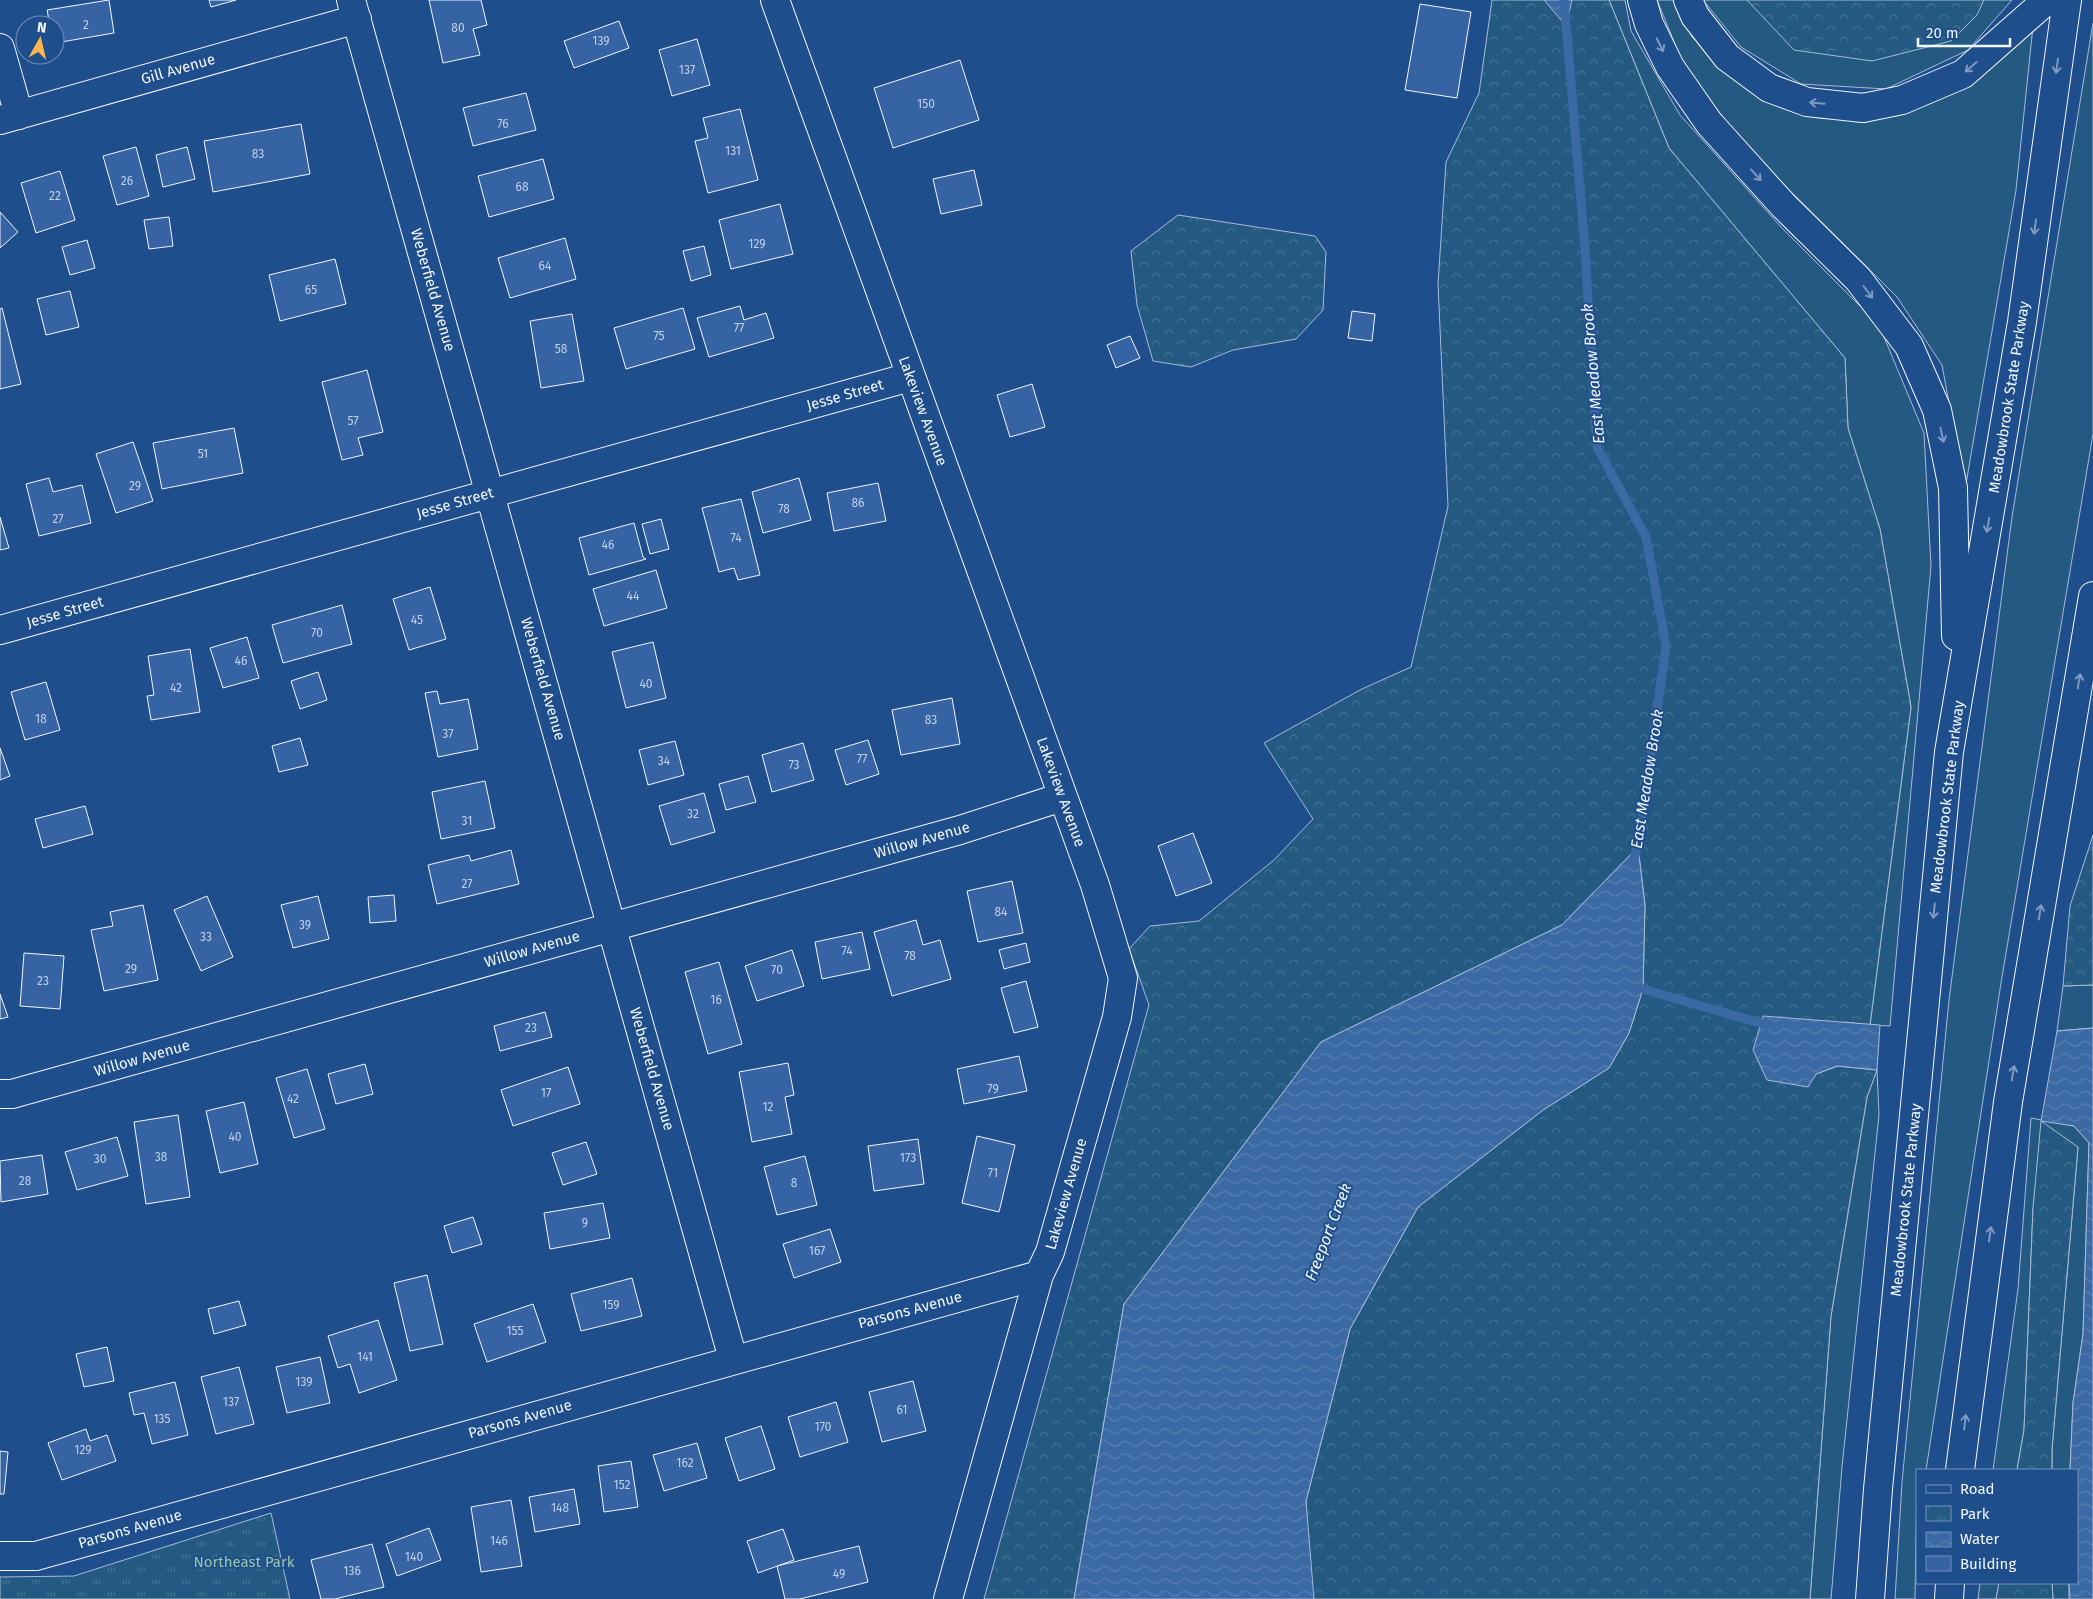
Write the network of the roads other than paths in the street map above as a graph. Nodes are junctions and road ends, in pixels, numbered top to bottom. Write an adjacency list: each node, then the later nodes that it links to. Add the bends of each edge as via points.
1 (774, 0): 9 (main road, Lakeview Avenue)
2 (1642, 0): 14 (main road, one-way to 14, via 1649,24 1670,67 1709,123 1783,205 1858,279 1909,346 1937,410 1954,488)
3 (1688, 0): 4 (main road, one-way to 3, via 1963,74 1902,100 1863,108 1807,102 1769,88 1727,57 1694,16)
4 (2047, 0)
5 (2066, 0): 14 (main road, Meadowbrook State Parkway, one-way to 14, via 2022,322)
6 (354, 9): 8 (main road, Gill Avenue); 10 (main road, Weberfield Avenue)
7 (0, 48): 8 (main road)
8 (9, 117)
9 (910, 377): 10 (main road, Jesse Street); 16 (main road, Lakeview Avenue)
10 (490, 493): 12 (main road, Jesse Street); 17 (main road, Weberfield Avenue)
11 (2093, 596): 15 (main road, one-way to 11)
12 (0, 630)
13 (2093, 697): 15 (main road)
14 (1958, 699): 25 (main road, Meadowbrook State Parkway, one-way to 25, via 1944,802)
15 (2068, 747): 21 (main road, one-way to 15, via 2008,1102)
16 (1062, 797): 17 (main road, Willow Avenue, via 960,830); 19 (main road, Lakeview Avenue, via 1095,885 1123,978 1112,1036 1050,1252)
17 (612, 926): 18 (main road, Willow Avenue, via 12,1094); 20 (main road, Weberfield Avenue)
18 (0, 1094)
19 (1039, 1275): 20 (main road, Parsons Avenue); 24 (main road, Lakeview Avenue)
20 (733, 1359): 22 (main road, Parsons Avenue, via 44,1553)
21 (1960, 1469)
22 (0, 1556)
23 (1950, 1584): 26 (main road)
24 (948, 1599)
25 (1870, 1599)
26 (1949, 1599)

